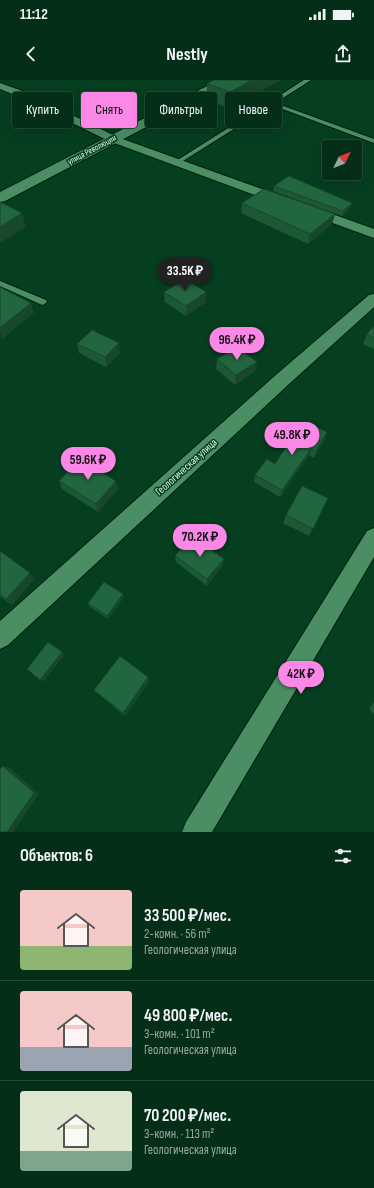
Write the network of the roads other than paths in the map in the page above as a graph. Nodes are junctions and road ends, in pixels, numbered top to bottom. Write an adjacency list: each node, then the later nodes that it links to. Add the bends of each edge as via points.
1 (228, 80): 7 (street, улица Революции)
2 (308, 80): 4 (lane)
3 (0, 86): 7 (street)
4 (282, 96)
5 (282, 107): 8 (lane)
6 (231, 128): 9 (lane)
7 (113, 139): 9 (street); 10 (street, улица Революции)
8 (374, 141)
9 (176, 163): 11 (street)
10 (0, 198)
11 (374, 234)
12 (0, 283): 14 (lane)
13 (374, 299): 16 (street, Геологическая улица)
14 (43, 302)
15 (374, 538): 17 (street)
16 (0, 637)
17 (196, 832)

